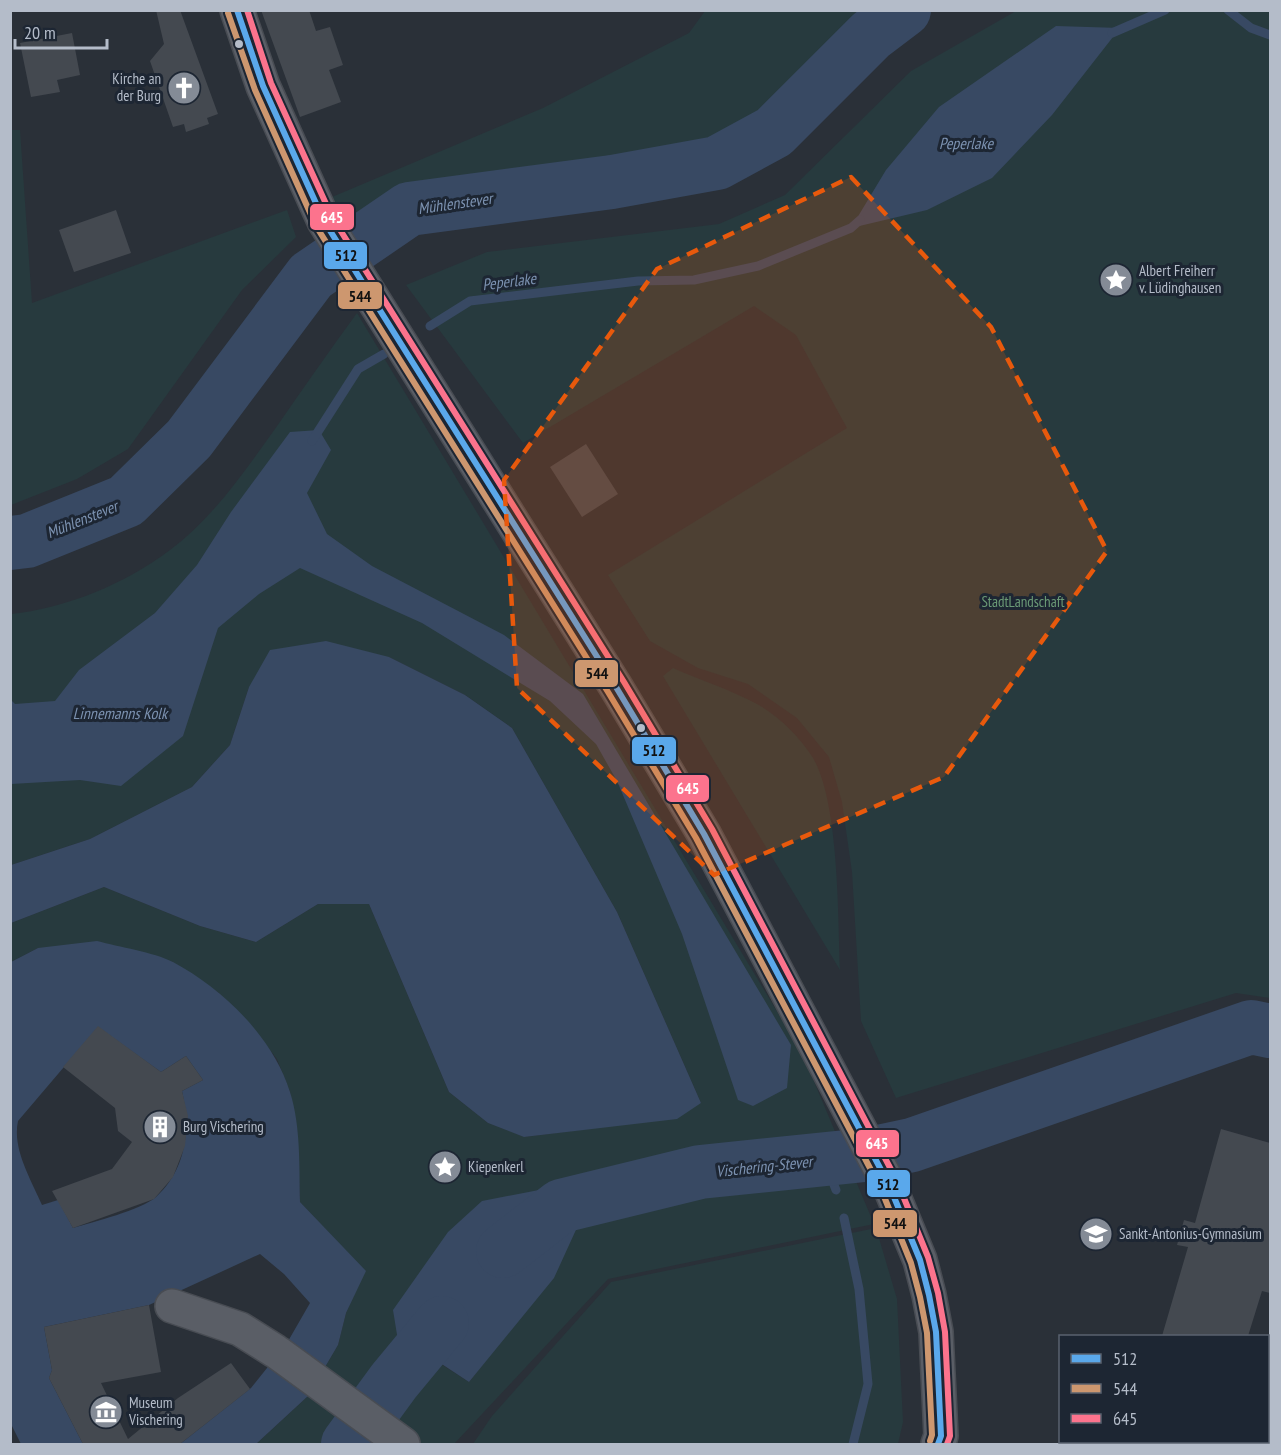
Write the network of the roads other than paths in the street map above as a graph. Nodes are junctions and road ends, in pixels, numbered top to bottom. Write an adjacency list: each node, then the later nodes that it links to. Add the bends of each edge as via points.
1 (237, 10): 4 (street, via 263,86 324,221 704,834 889,1185 920,1260 936,1332)
2 (172, 1306): 3 (street, via 240,1329)
3 (395, 1439)
4 (939, 1444)

